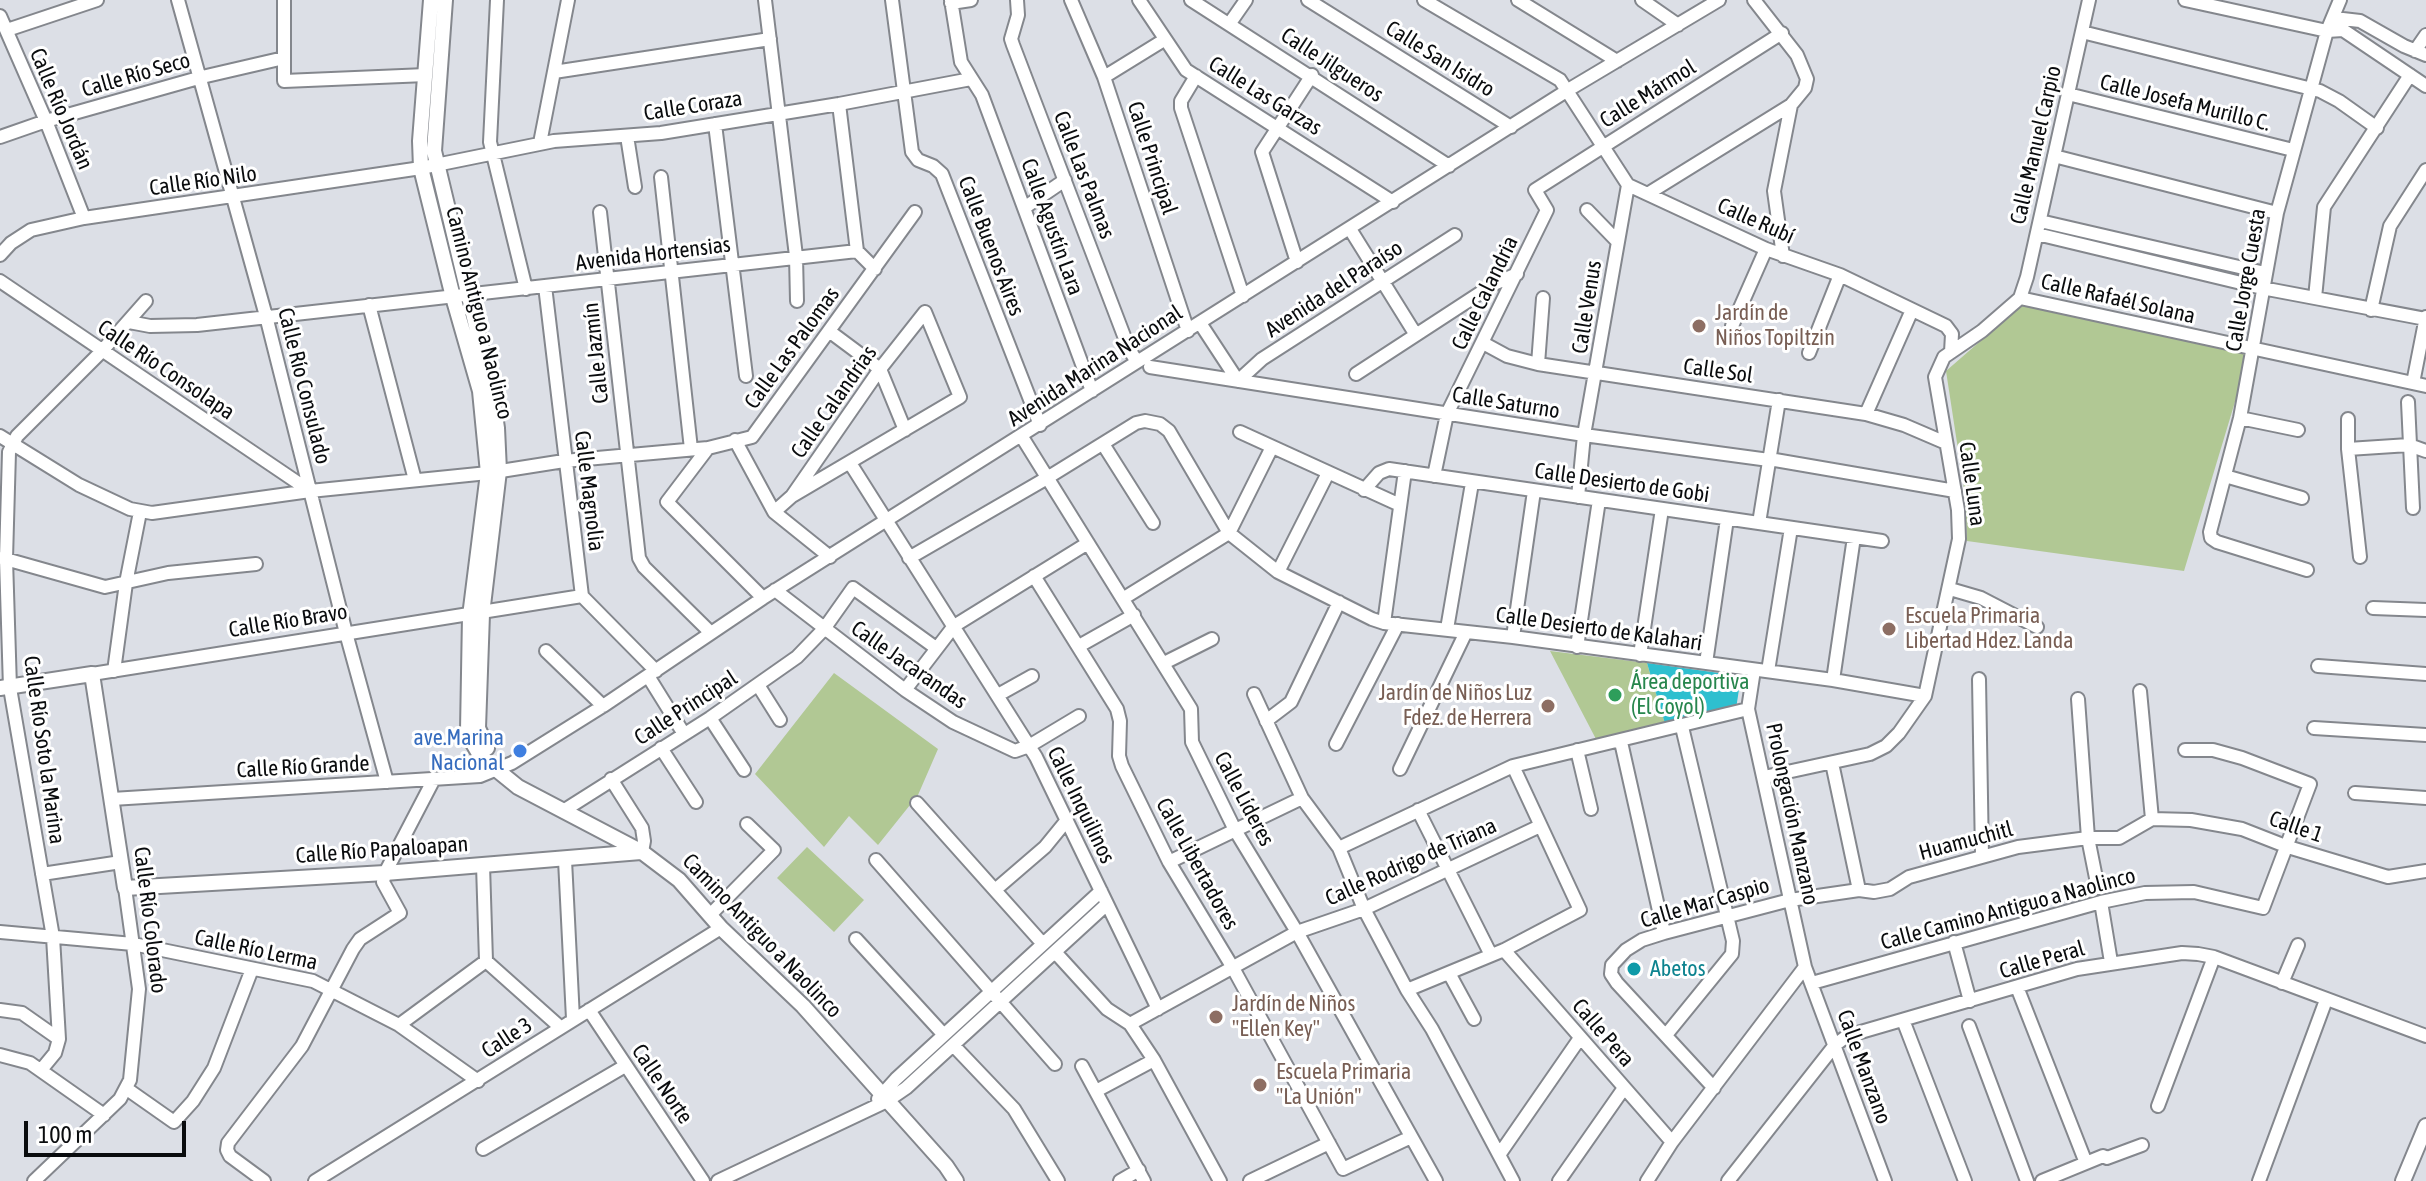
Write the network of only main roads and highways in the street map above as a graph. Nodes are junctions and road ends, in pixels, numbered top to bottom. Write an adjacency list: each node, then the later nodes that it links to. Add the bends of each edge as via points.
1 (431, 0): 3 (main road, Camino Antiguo a Naolinco, via 420,141)
2 (445, 0): 3 (main road, Camino Antiguo a Naolinco)
3 (428, 166): 4 (main road, Camino Antiguo a Naolinco); 4 (main road, Camino Antiguo a Naolinco, via 469,295 491,388)
4 (494, 472): 7 (main road, Camino Antiguo a Naolinco, via 468,730 481,757 518,787)
5 (92, 674): 6 (main road, Calle Río Bravo); 8 (main road, Calle Río Colorado)
6 (5, 688)
7 (642, 852): 8 (main road, Calle Río Papaloapan); 10 (main road, Camino Antiguo a Naolinco, via 679,880 803,1006)
8 (125, 888)
9 (2426, 1126): 11 (main road)
10 (956, 1181)
11 (2403, 1181)

